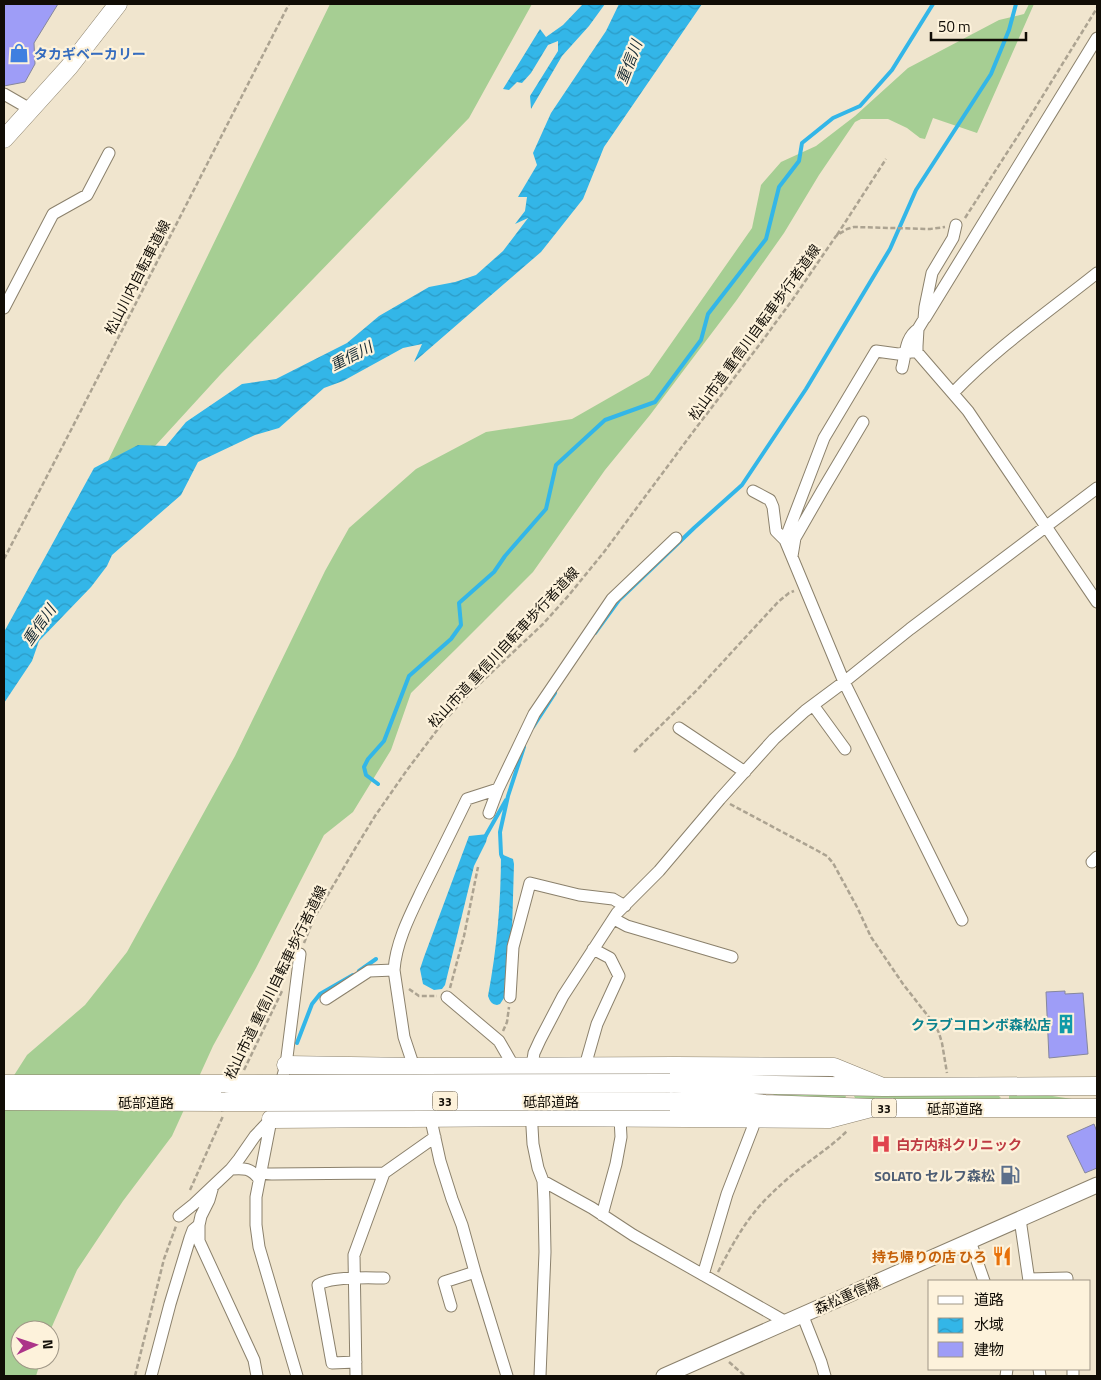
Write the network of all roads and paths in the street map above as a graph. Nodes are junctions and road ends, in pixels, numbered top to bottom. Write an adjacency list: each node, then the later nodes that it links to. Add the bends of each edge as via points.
1 (118, 4): 6 (main road, via 69,67)
2 (288, 4): 26 (path, 松山川内自転車道線)
3 (1097, 8): 10 (path, via 967,217)
4 (1097, 38): 14 (street)
5 (4, 94): 6 (street)
6 (30, 109): 7 (main road)
7 (4, 139)
8 (109, 153): 13 (street, via 87,195 52,214)
9 (886, 159): 11 (path)
10 (956, 225): 11 (path, 松山市道 重信川自転車歩行者道線, via 854,227); 14 (street, via 953,238 932,273)
11 (836, 236): 43 (path, 松山市道 重信川自転車歩行者道線, via 782,314 604,552 543,624 444,721 407,770 330,890 314,918)
12 (1097, 273): 18 (street, via 991,357)
13 (4, 308)
14 (921, 324): 15 (street); 16 (street)
15 (917, 352): 16 (street); 18 (street)
16 (904, 353): 17 (street); 24 (street, via 876,351 824,438)
17 (902, 368)
18 (953, 394): 22 (street, via 968,411)
19 (864, 422): 25 (street, via 795,538)
20 (1097, 488): 22 (street)
21 (753, 491): 24 (street, via 770,500 776,531)
22 (1046, 527): 28 (street); 29 (street)
23 (676, 538): 35 (street, via 612,599 534,714)
24 (785, 540): 25 (street)
25 (792, 556): 27 (street)
26 (4, 559)
27 (806, 590): 29 (street); 33 (path, via 794,591 783,597)
28 (1097, 602)
29 (844, 682): 30 (street); 41 (street)
30 (813, 705): 32 (street); 34 (street, via 774,739)
31 (680, 728): 34 (street)
32 (845, 749)
33 (634, 752)
34 (744, 772): 36 (street)
35 (498, 789): 37 (street); 45 (street, via 467,799 410,916 395,960)
36 (720, 799): 39 (street); 59 (path, via 827,856 871,937 936,1024)
37 (489, 813)
38 (478, 868): 47 (path)
39 (625, 906): 40 (street); 48 (street, via 613,899 579,895 530,883 513,947)
40 (614, 919): 42 (street); 44 (street, via 626,926)
41 (962, 920)
42 (593, 949): 52 (street, via 610,958 619,976 597,1024); 54 (street, via 563,996 534,1053)
43 (300, 954): 51 (street)
44 (732, 957)
45 (394, 975): 47 (path, via 419,996); 49 (street, via 369,971); 53 (street, via 404,1037)
46 (283, 989): 55 (path, 松山市道 重信川自転車歩行者道線)
47 (447, 997): 50 (street)
48 (510, 997): 50 (path, via 507,1022)
49 (326, 999)
50 (499, 1041): 54 (street)
51 (286, 1065): 53 (main road); 67 (street)
52 (585, 1066): 54 (main road); 58 (main road, via 834,1067)
53 (414, 1067): 54 (main road); 65 (street)
54 (522, 1067): 64 (street)
55 (241, 1077)
56 (4, 1084): 58 (main road, 砥部道路 / 33, bridge, via 670,1083)
57 (1097, 1086): 59 (main road, 砥部道路 / 33)
58 (883, 1087): 59 (main road, 砥部道路 / 33)
59 (950, 1087)
60 (4, 1101): 61 (main road, 砥部道路 / 33, bridge, via 670,1100)
61 (871, 1108): 62 (main road, 砥部道路 / 33); 68 (main road, via 829,1118)
62 (1097, 1108)
63 (225, 1112): 77 (path)
64 (531, 1117): 65 (main road); 66 (main road); 74 (street, via 533,1144)
65 (432, 1118): 67 (main road); 70 (street)
66 (620, 1118): 68 (main road); 78 (street, via 618,1155)
67 (271, 1119): 71 (street); 73 (street)
68 (752, 1119): 86 (street, via 753,1127 727,1194)
69 (848, 1130): 86 (path, via 766,1198)
70 (435, 1136): 72 (street); 83 (street)
71 (231, 1169): 73 (street, via 246,1168); 75 (street)
72 (384, 1173): 73 (street); 84 (street, via 354,1254)
73 (260, 1176): 99 (street, via 256,1225 260,1247)
74 (543, 1181): 78 (street); 102 (street, via 545,1252)
75 (213, 1185): 79 (street); 81 (street)
76 (1097, 1186): 80 (main road, 森松重信線)
77 (190, 1190)
78 (602, 1215): 86 (street)
79 (179, 1216): 96 (path, via 164,1259)
80 (1020, 1219): 82 (main road, 森松重信線); 88 (street)
81 (198, 1225): 97 (street, via 190,1238); 98 (street, via 199,1241 254,1360)
82 (970, 1241): 87 (street); 91 (main road, 森松重信線)
83 (474, 1272): 90 (street, via 444,1282); 101 (street)
84 (354, 1278): 85 (street); 94 (street); 94 (street, via 318,1285 332,1363)
85 (384, 1278)
86 (708, 1278): 92 (street)
87 (984, 1280)
88 (1029, 1280): 89 (street)
89 (1067, 1280)
90 (451, 1306)
91 (802, 1314): 92 (main road, 森松重信線); 105 (street)
92 (786, 1322): 93 (main road, 森松重信線)
93 (716, 1353): 95 (main road, 森松重信線); 104 (path)
94 (356, 1362): 100 (street)
95 (696, 1370): 103 (main road, 森松重信線)
96 (135, 1376)
97 (152, 1376)
98 (257, 1376)
99 (297, 1376)
100 (356, 1376)
101 (507, 1376)
102 (540, 1376)
103 (664, 1376)
104 (745, 1376)
105 (825, 1376)

